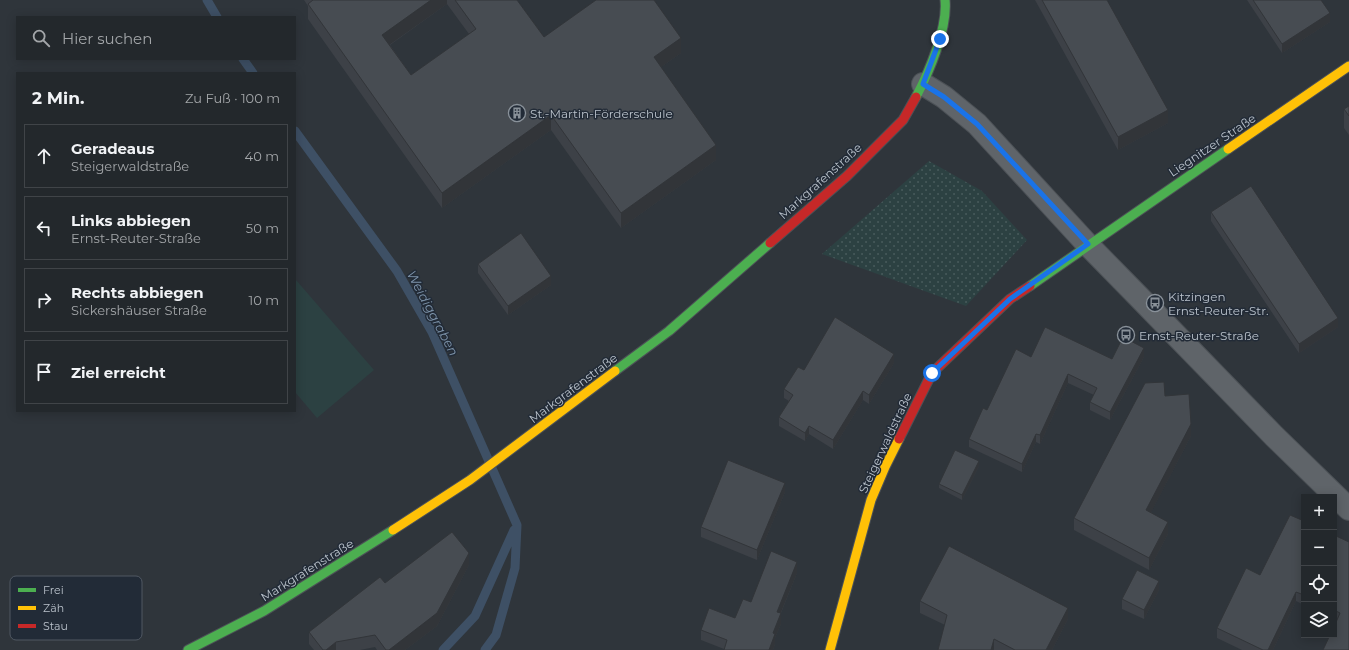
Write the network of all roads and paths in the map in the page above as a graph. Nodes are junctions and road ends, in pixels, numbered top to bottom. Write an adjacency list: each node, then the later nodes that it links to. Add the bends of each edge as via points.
1 (945, 0): 3 (street, Markgrafenstraße, via 946,10 940,39)
2 (1349, 66): 4 (street, Liegnitzer Straße)
3 (923, 84): 4 (street, via 944,97 977,124); 6 (street, Markgrafenstraße, via 902,120 847,176 669,331 470,480 264,611)
4 (1088, 244): 5 (street, via 1274,436); 7 (street, Steigerwaldstraße, via 1010,299 932,373 871,500)
5 (1349, 508)
6 (188, 650)
7 (830, 650)

